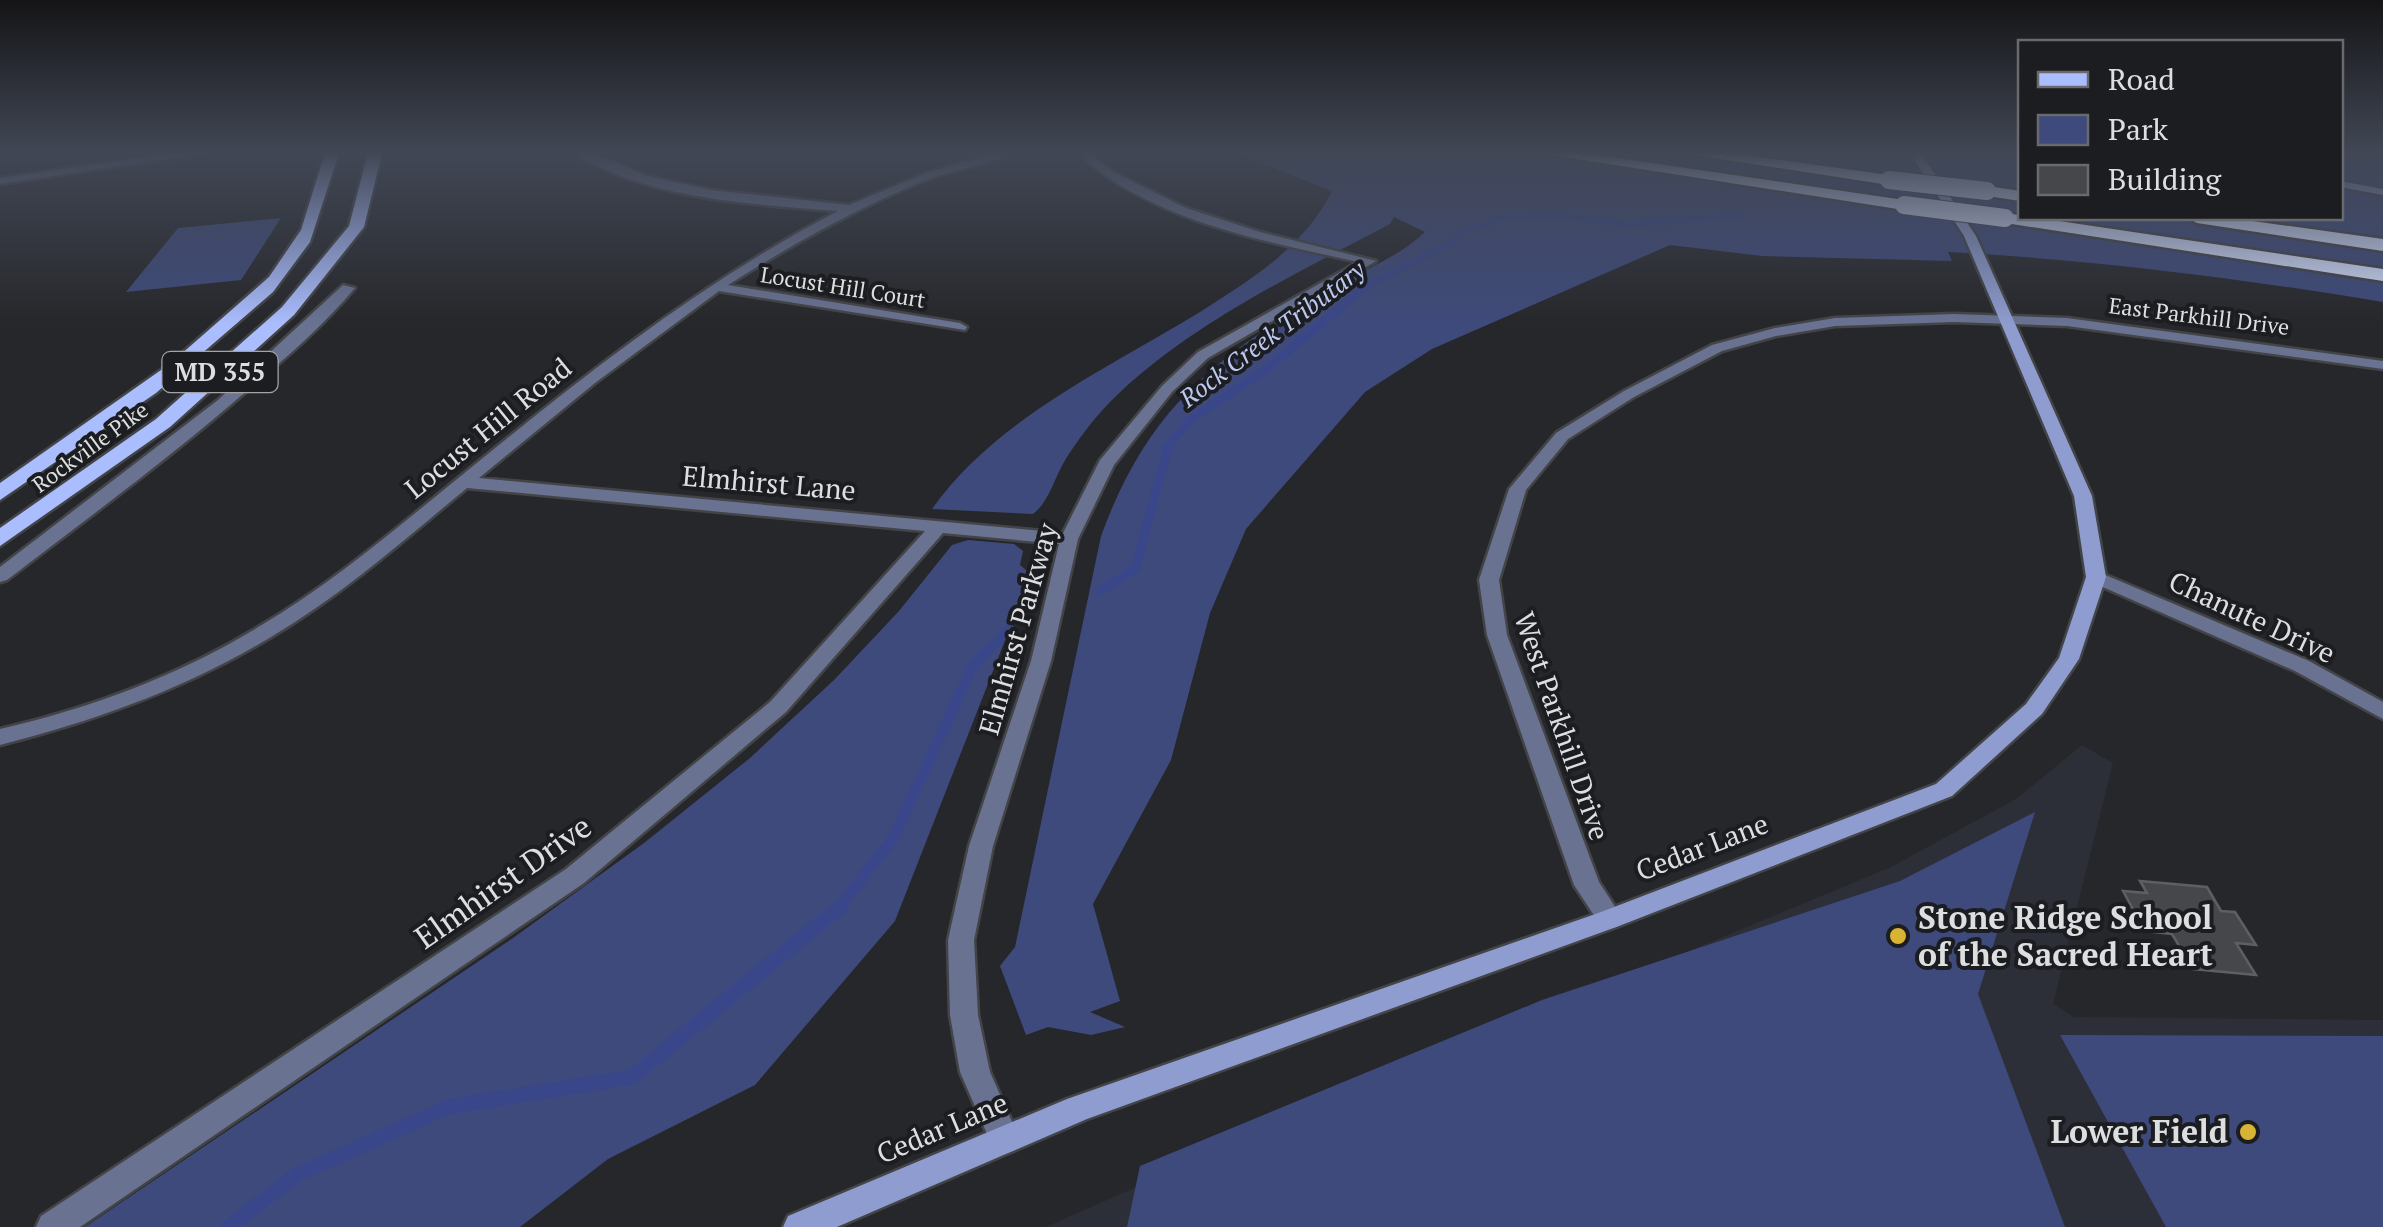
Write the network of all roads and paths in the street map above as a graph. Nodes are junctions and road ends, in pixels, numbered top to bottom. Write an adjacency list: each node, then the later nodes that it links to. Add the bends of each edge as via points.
1 (317, 210): 18 (main road, Rockville Pike / MD 355, via 295,254 266,290 191,358)
2 (360, 210): 20 (main road, Rockville Pike / MD 355, via 356,227 288,311 163,423)
3 (844, 210): 12 (street, Locust Hill Road)
4 (1182, 210): 21 (street, Elmhirst Parkway, via 1370,261 1246,328 1179,378 1106,464)
5 (1940, 210): 7 (highway, bridge)
6 (1953, 210): 14 (street, Cedar Lane)
7 (2018, 220)
8 (2019, 220): 11 (highway, bridge)
9 (2211, 220): 10 (highway)
10 (2383, 244)
11 (2383, 275)
12 (719, 287): 15 (street, Locust Hill Court); 17 (street, Locust Hill Road, via 629,349)
13 (348, 288): 22 (street, Rockville Pike, via 232,398)
14 (2009, 320): 16 (street, East Parkhill Drive, via 2067,322); 23 (street, Cedar Lane, via 2083,496); 26 (street, West Parkhill Drive, via 1836,322 1717,348 1562,436 1518,490 1490,580 1497,635 1587,885)
15 (960, 327)
16 (2382, 366)
17 (463, 482): 19 (street, Elmhirst Lane); 25 (street, Locust Hill Road, via 365,564 265,633 134,695)
18 (0, 493)
19 (938, 527): 21 (street, Elmhirst Lane); 28 (street, Elmhirst Drive, via 778,706 575,876)
20 (0, 539)
21 (1069, 539): 27 (street, Elmhirst Parkway, via 960,940 975,1072)
22 (0, 576)
23 (2096, 577): 24 (street, Chanute Drive, via 2302,666); 26 (street, Cedar Lane, via 2070,660 2034,708 1944,790)
24 (2383, 712)
25 (0, 737)
26 (1610, 920): 27 (street, Cedar Lane, via 1078,1108)
27 (1005, 1140): 29 (street, Cedar Lane)
28 (52, 1227)
29 (798, 1227)

